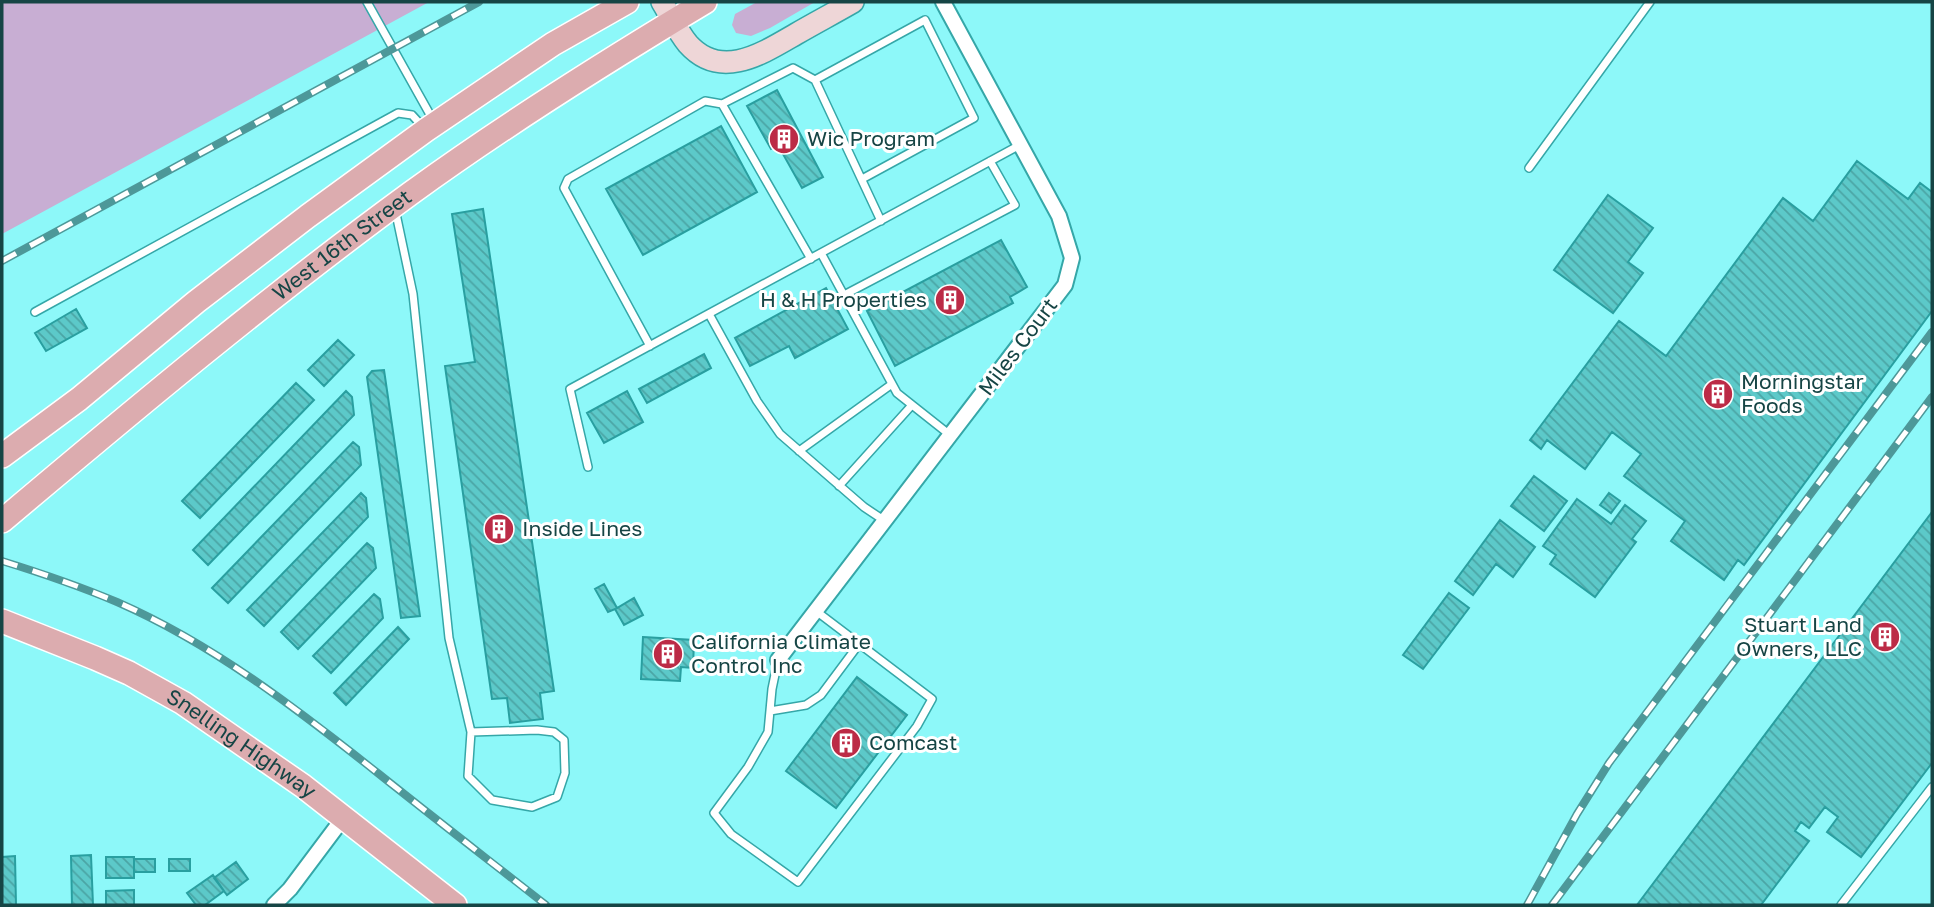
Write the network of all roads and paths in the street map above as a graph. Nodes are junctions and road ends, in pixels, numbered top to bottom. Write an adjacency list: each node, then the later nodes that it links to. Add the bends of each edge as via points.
1 (367, 2): 10 (lane)
2 (627, 2): 10 (main road, West 16th Street, via 553,44)
3 (705, 2): 7 (main road, West 16th Street)
4 (853, 2): 7 (main road, via 739,62 719,62 702,55 688,44)
5 (943, 2): 11 (street, Miles Court)
6 (1650, 2): 13 (lane)
7 (668, 11): 15 (main road, West 16th Street)
8 (815, 79): 9 (lane, via 793,68); 14 (lane); 14 (lane, via 925,20 974,118)
9 (722, 104): 18 (lane); 22 (lane, via 705,102 568,179 564,188)
10 (431, 126): 20 (lane, via 398,113); 24 (main road, West 16th Street, via 196,302)
11 (1021, 145): 12 (lane); 26 (street, Miles Court, via 1059,216 1072,258 1065,285)
12 (990, 161): 16 (lane); 19 (lane, via 1015,205)
13 (1529, 168)
14 (862, 179): 16 (lane)
15 (395, 205): 32 (main road, West 16th Street, via 288,285); 41 (lane, via 413,294 449,638)
16 (881, 221): 17 (lane)
17 (821, 253): 18 (lane); 19 (lane)
18 (811, 259): 21 (lane)
19 (844, 295): 23 (lane)
20 (35, 312)
21 (709, 314): 22 (lane); 27 (lane, via 757,401 780,434)
22 (650, 346): 29 (lane, via 570,389)
23 (892, 384): 25 (lane); 27 (lane)
24 (79, 399): 28 (main road, West 16th Street); 30 (main road, via 43,438)
25 (912, 405): 26 (lane); 31 (lane)
26 (951, 435): 33 (street, Miles Court)
27 (799, 451): 31 (lane)
28 (2, 456)
29 (588, 467)
30 (2, 471)
31 (839, 486): 33 (lane)
32 (2, 520)
33 (885, 521): 34 (street, Miles Court)
34 (816, 611): 38 (lane); 39 (street, Miles Court)
35 (2, 614): 37 (main road)
36 (2, 621): 37 (main road, Snelling Highway)
37 (35, 634): 43 (main road, Snelling Highway, via 129,673 183,703)
38 (859, 643): 40 (lane, via 821,695 806,705); 40 (lane, via 932,699 917,726 798,882 731,834 714,813 768,732)
39 (778, 660): 40 (lane)
40 (770, 711)
41 (471, 732): 41 (lane, via 468,776 492,800 533,807 557,797 565,773 564,740 554,732)
42 (1932, 787): 46 (lane)
43 (344, 817): 44 (street); 45 (main road, Snelling Highway)
44 (274, 905)
45 (455, 905)
46 (1841, 905)

